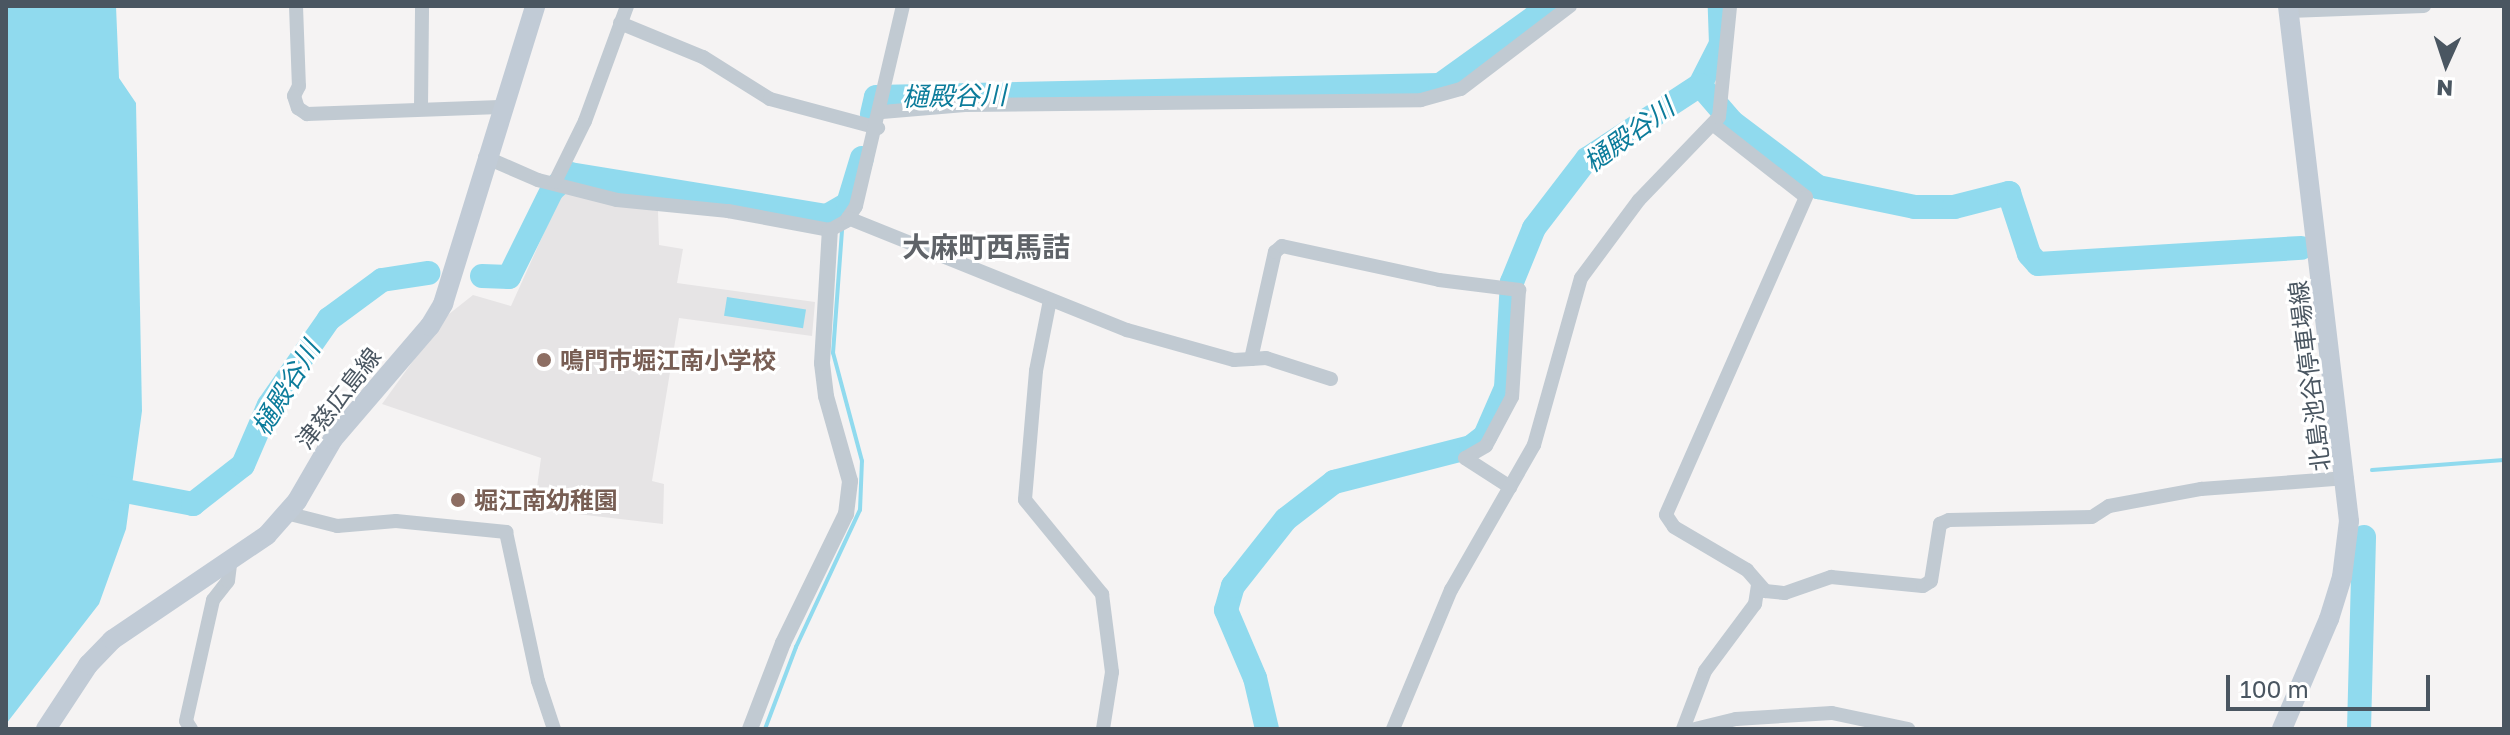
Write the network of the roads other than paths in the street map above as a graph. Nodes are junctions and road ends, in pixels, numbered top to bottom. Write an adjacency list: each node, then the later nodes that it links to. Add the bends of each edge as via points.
1 (296, 6): 12 (street, via 298,108 307,114)
2 (422, 6): 12 (street)
3 (535, 6): 13 (main road, 津慈広島線)
4 (627, 6): 10 (street)
5 (903, 6): 11 (street)
6 (1570, 6): 11 (street, via 1461,89 1421,100)
7 (1730, 6): 14 (street)
8 (2424, 6): 9 (street)
9 (2289, 9): 22 (main road, 北島池谷停車場線)
10 (620, 23): 15 (street, via 703,57 770,99); 17 (street)
11 (884, 103): 15 (street)
12 (421, 107): 13 (street)
13 (500, 107): 16 (main road, 津慈広島線)
14 (1719, 116): 23 (street, via 1639,200 1581,278 1568,311 1551,396 1534,445); 26 (street, via 1806,197 1666,515 1674,527 1747,570)
15 (878, 128): 18 (street)
16 (485, 157): 17 (street); 24 (main road, 津慈広島線, via 443,304 333,439)
17 (559, 183): 18 (street, via 617,200)
18 (840, 224): 19 (street); 30 (street, via 822,363 850,481 846,514 783,643)
19 (1050, 300): 20 (street, via 1127,330 1234,360); 31 (street, via 1036,371 1025,500 1102,594 1112,672)
20 (1251, 359): 21 (street, via 1266,358); 23 (street, via 1275,252 1282,246 1519,290 1512,397 1486,446 1465,458)
21 (1331, 379)
22 (2347, 478): 26 (street, via 2201,489 2109,506 2092,517 1949,520 1940,524 1931,581 1923,586 1831,577 1773,595); 36 (main road, 北島池谷停車場線, via 2349,521 2342,577)
23 (1510, 487): 32 (street, via 1451,590)
24 (286, 513): 25 (main road, 津慈広島線); 29 (street, via 337,526 396,521 506,532 538,681)
25 (230, 564): 27 (main road, 津慈広島線, via 112,640 88,665); 28 (street, via 228,581 213,600 186,721)
26 (1758, 585): 33 (street, via 1755,604 1695,691)
27 (46, 729)
28 (191, 729)
29 (554, 729)
30 (750, 729)
31 (1103, 729)
32 (1393, 729)
33 (1683, 729)
34 (1695, 729): 35 (street, via 1736,719 1832,713)
35 (1908, 729)
36 (2282, 729)

